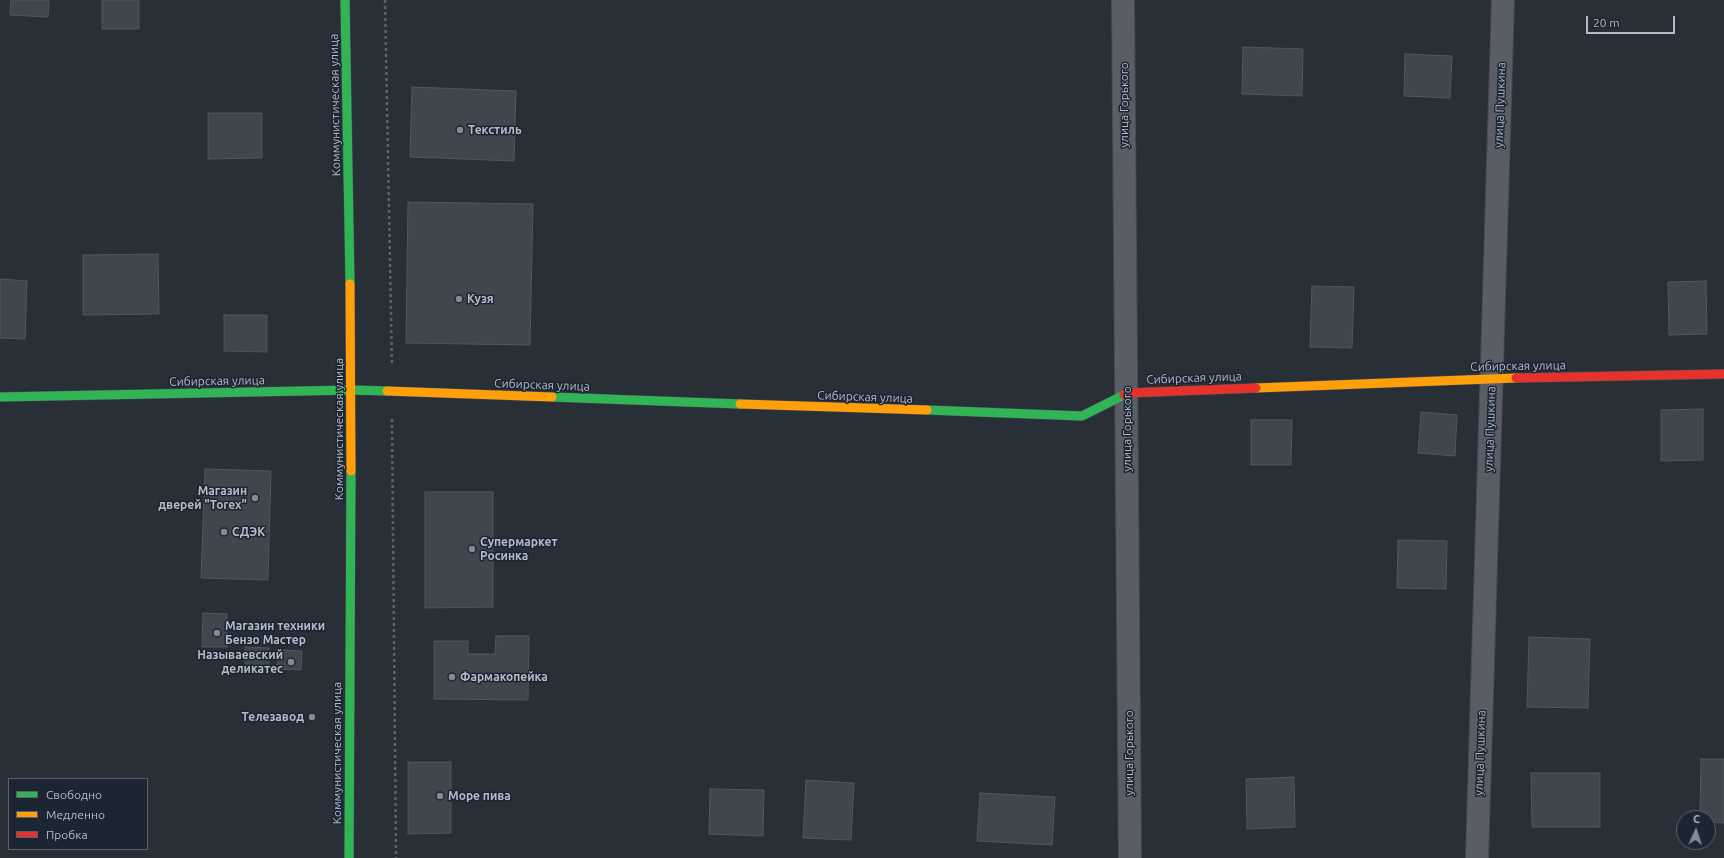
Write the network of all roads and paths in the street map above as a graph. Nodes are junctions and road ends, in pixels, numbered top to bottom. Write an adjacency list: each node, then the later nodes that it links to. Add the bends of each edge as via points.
1 (345, 0): 7 (street, Коммунистическая улица)
2 (386, 0): 8 (path)
3 (1124, 0): 9 (street, улица Горького)
4 (1503, 0): 6 (street, улица Пушкина)
5 (1724, 374): 6 (street, Сибирская улица)
6 (1492, 378): 9 (street, Сибирская улица); 14 (street, улица Пушкина)
7 (352, 390): 8 (street, Сибирская улица); 10 (street, Сибирская улица); 11 (street, Коммунистическая улица)
8 (392, 392): 9 (street, Сибирская улица, via 1082,416); 12 (path)
9 (1126, 393): 13 (street, улица Горького)
10 (0, 397)
11 (349, 858)
12 (396, 858)
13 (1130, 858)
14 (1477, 858)

